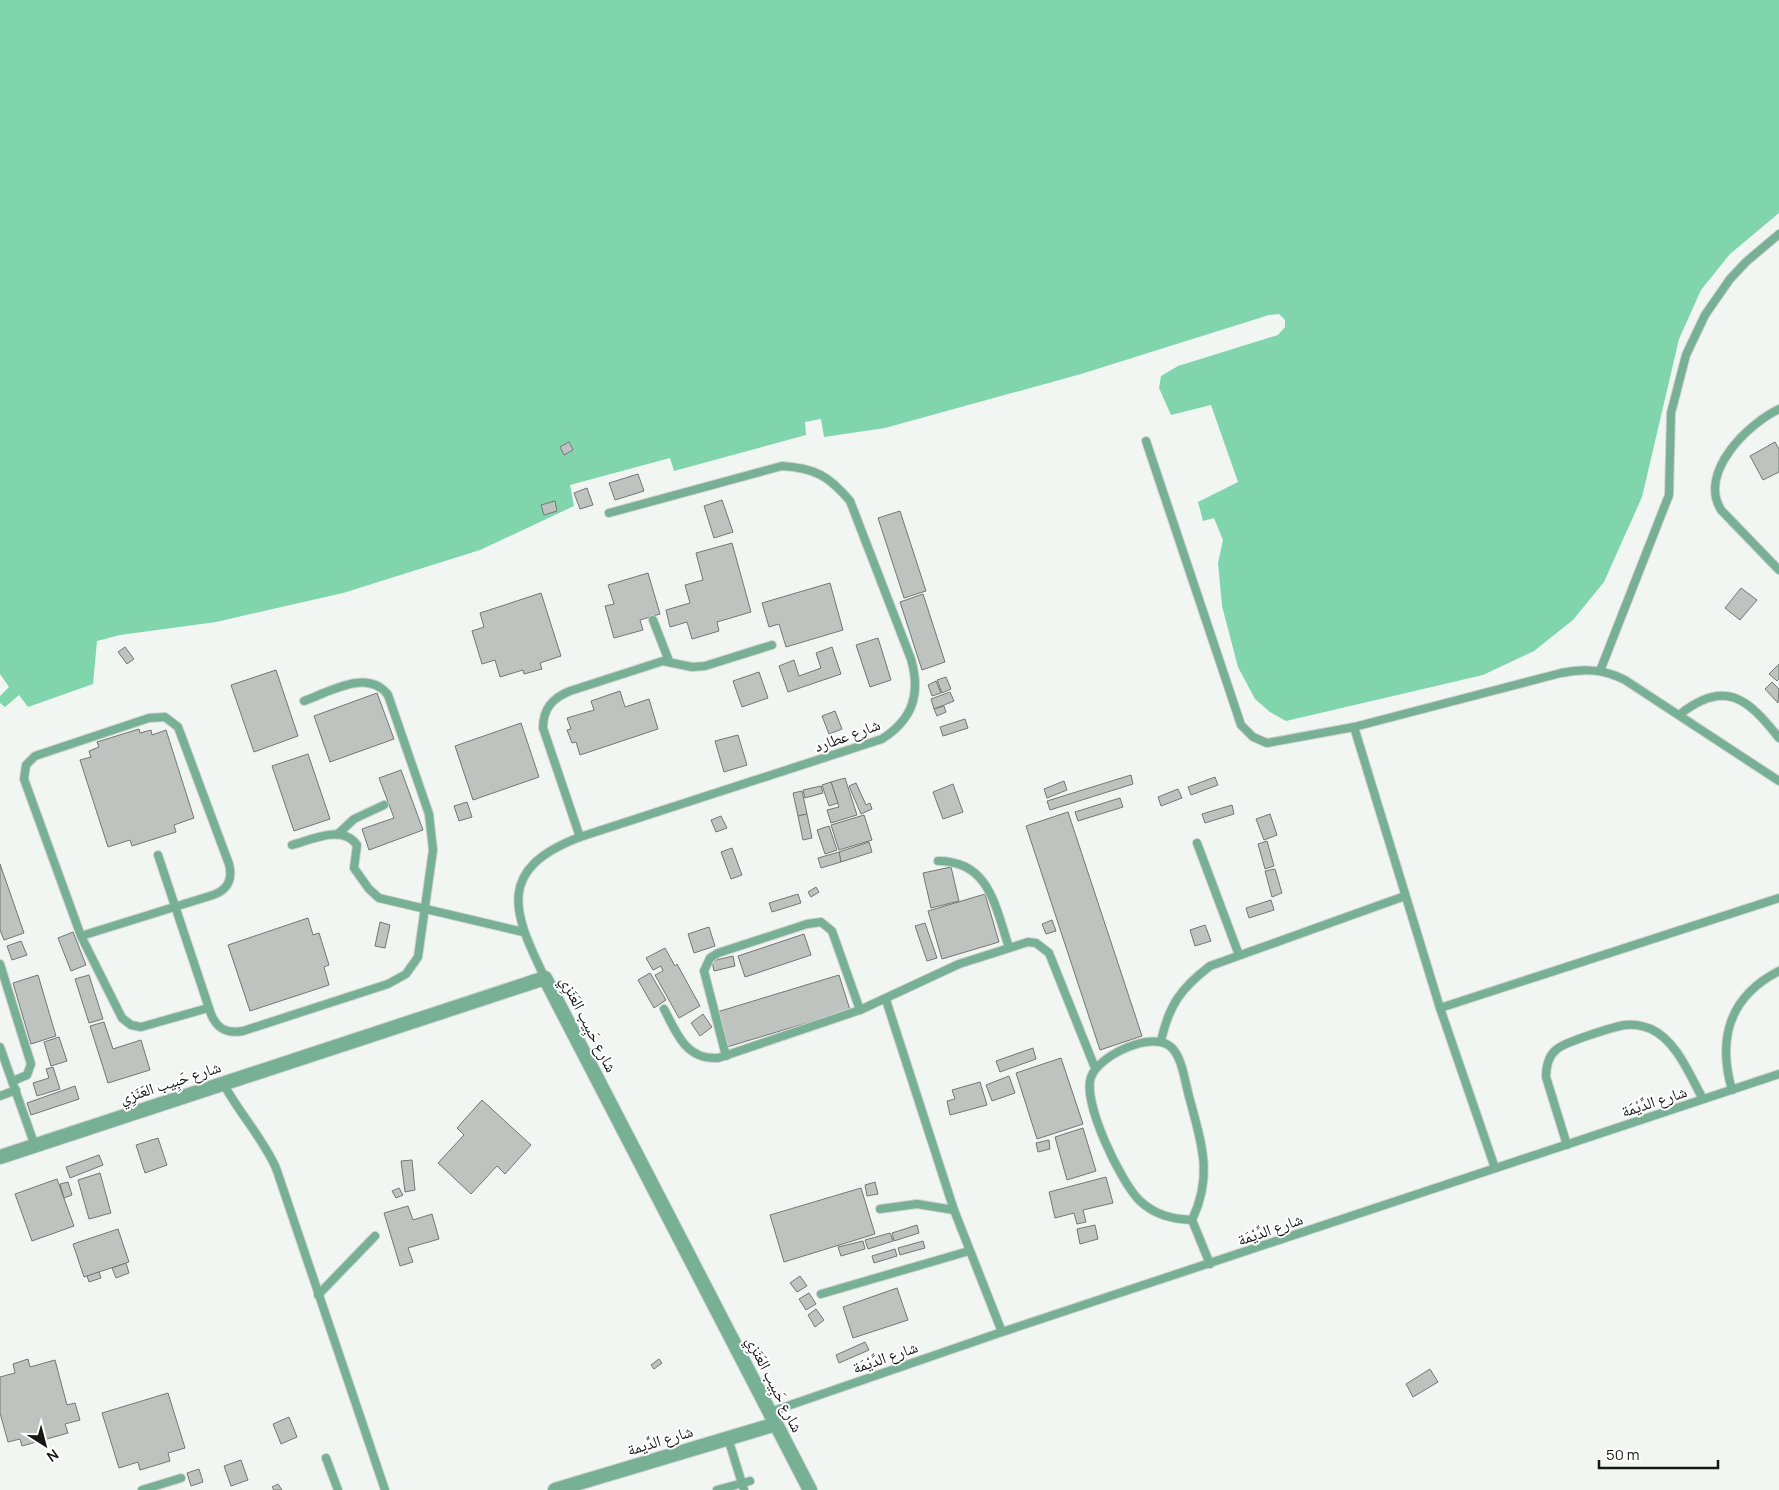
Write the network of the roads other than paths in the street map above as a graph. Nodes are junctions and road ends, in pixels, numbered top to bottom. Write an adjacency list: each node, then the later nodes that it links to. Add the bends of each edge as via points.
1 (1779, 234): 9 (lane, via 1730,279 1704,315 1686,355 1671,413 1669,495)
2 (1779, 409): 5 (lane, via 1753,424 1743,434 1722,465 1714,488 1720,510)
3 (1146, 441): 12 (lane, via 1241,725 1253,738 1266,743)
4 (609, 513): 17 (lane, شارع عطارد, via 782,466 802,467 821,474 850,501 911,659 916,691 905,719 882,739)
5 (1779, 570)
6 (653, 620): 8 (lane)
7 (772, 645): 8 (lane, via 705,666 686,666)
8 (669, 661): 17 (lane, via 562,694 545,711 545,736)
9 (1600, 670): 11 (lane, via 1625,680); 12 (lane, via 1561,673)
10 (304, 701): 25 (lane, via 363,681 377,684 388,694 432,826 433,863)
11 (1679, 715): 13 (lane, via 1696,701 1731,697 1753,709); 14 (lane)
12 (1354, 727): 22 (lane)
13 (1779, 738)
14 (1779, 781)
15 (384, 805): 16 (lane, via 359,816)
16 (338, 834): 19 (lane); 25 (lane, via 356,842 358,850 354,868 374,894 384,900)
17 (580, 837): 26 (lane, شارع عطارد, via 551,849 528,871 518,901)
18 (1196, 843): 29 (lane)
19 (292, 845)
20 (158, 856): 24 (lane)
21 (938, 862): 28 (lane, via 962,864 981,878 988,888)
22 (1405, 896): 29 (lane); 36 (lane)
23 (1779, 898): 36 (lane)
24 (176, 907): 27 (lane); 27 (lane, via 220,893 229,883 231,870 178,727 173,720 157,716 35,756 26,765 24,779); 35 (lane)
25 (426, 909): 26 (lane); 35 (lane, via 418,957 397,980 236,1032 218,1026)
26 (523, 932): 33 (lane, شارع عطارد)
27 (81, 936): 35 (lane, via 119,1013 131,1025 147,1026)
28 (1009, 947): 34 (lane, via 943,971); 42 (lane, via 1036,943 1049,953)
29 (1239, 955): 39 (lane, via 1210,966 1192,980 1166,1018)
30 (0, 964): 32 (lane)
31 (1779, 971): 47 (lane, via 1750,992 1733,1013 1726,1048)
32 (2, 976): 44 (lane, via 31,1064 27,1075)
33 (545, 978): 45 (street, شارع حَبِيب العَنَزِي); 63 (street, شارع حَبِيب العَنَزِي)
34 (886, 1000): 38 (lane); 55 (lane)
35 (208, 1008)
36 (1440, 1008): 53 (lane)
37 (664, 1009): 41 (lane, via 687,1049 710,1059)
38 (860, 1010): 41 (lane); 41 (lane, via 832,931 821,922 718,953 710,958 704,971)
39 (1162, 1041): 42 (lane, via 1118,1051); 56 (lane, via 1170,1045 1179,1060 1204,1159 1203,1190)
40 (0, 1047): 44 (lane)
41 (726, 1056)
42 (1095, 1068): 56 (lane, via 1090,1078 1092,1102 1104,1138 1130,1189 1139,1200 1157,1212 1177,1220)
43 (1779, 1074): 47 (lane, شارع الدِّيْمَة)
44 (13, 1081): 46 (lane)
45 (223, 1083): 51 (street, شارع حَبِيب العَنَزِي); 61 (lane, via 271,1156)
46 (16, 1090): 48 (lane); 51 (lane)
47 (1732, 1090): 49 (lane, شارع الدِّيْمَة)
48 (0, 1096)
49 (1703, 1099): 50 (lane, شارع الدِّيْمَة); 50 (lane, via 1671,1046 1651,1029 1626,1025 1564,1044 1552,1054 1546,1076)
50 (1567, 1144): 53 (lane, شارع الدِّيْمَة)
51 (35, 1146): 52 (street, شارع حَبِيب العَنَزِي)
52 (0, 1157)
53 (1495, 1168): 59 (lane, شارع الدِّيْمَة)
54 (880, 1209): 55 (lane, via 917,1204)
55 (954, 1210): 58 (lane)
56 (1192, 1220): 59 (lane)
57 (375, 1236): 61 (lane)
58 (969, 1251): 60 (lane); 62 (lane)
59 (1210, 1264): 62 (lane, شارع الدِّيْمَة)
60 (821, 1294)
61 (318, 1295): 70 (lane)
62 (1002, 1332): 63 (lane, شارع الدِّيْمَة)
63 (773, 1418): 64 (street, شارع الدِّيمة); 73 (street, شارع حَبِيب العَنَزِي)
64 (728, 1438): 67 (lane); 71 (street, شارع الدِّيمة)
65 (326, 1458): 69 (lane)
66 (180, 1478): 68 (lane)
67 (745, 1485): 72 (lane)
68 (142, 1490)
69 (338, 1490)
70 (385, 1490)
71 (555, 1490)
72 (717, 1490)
73 (810, 1490)

